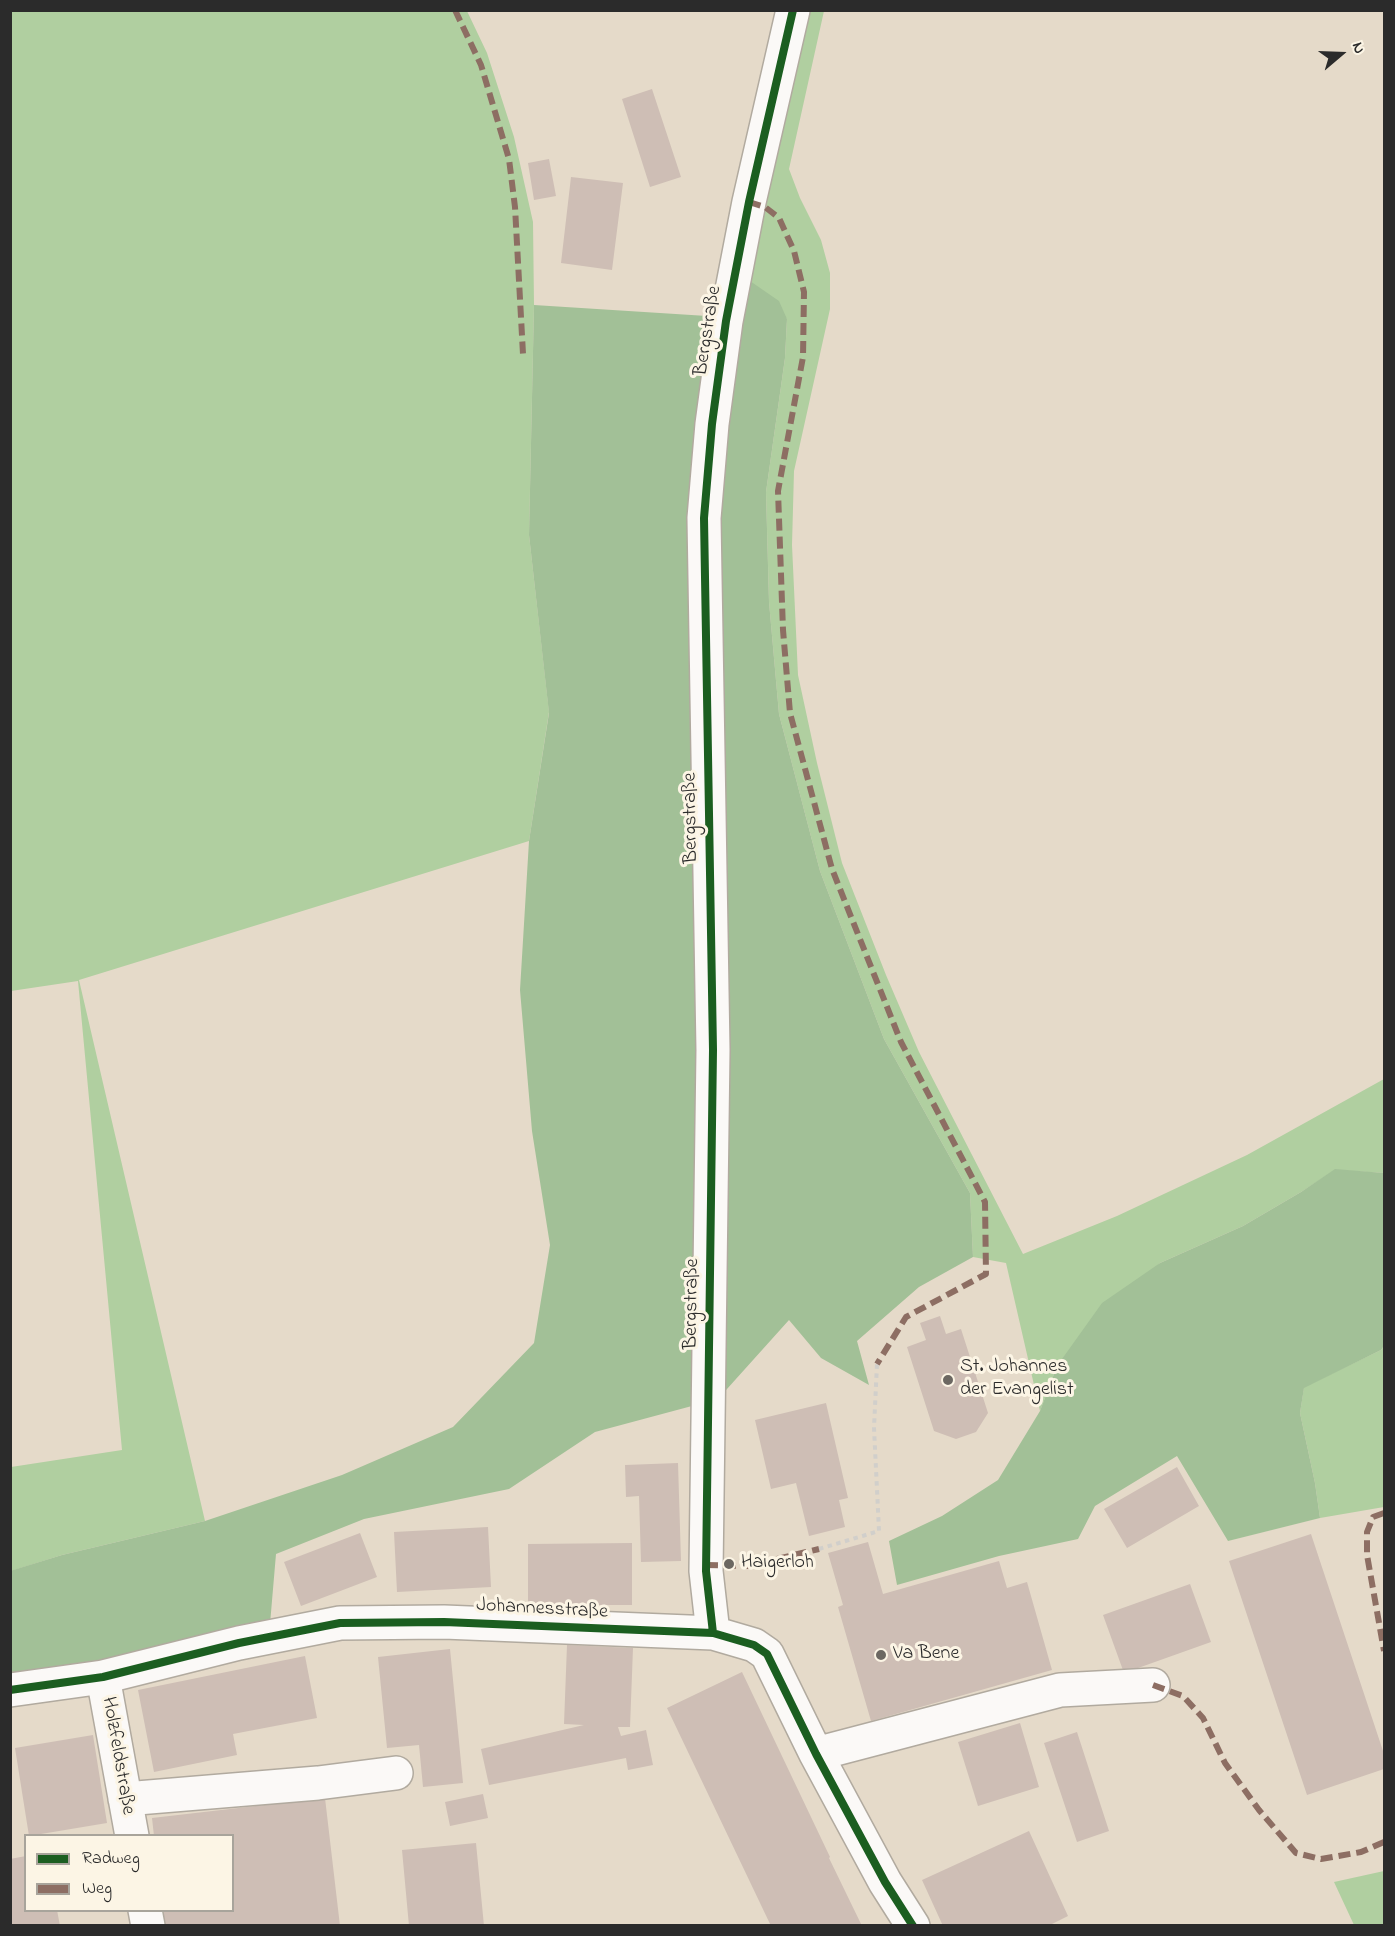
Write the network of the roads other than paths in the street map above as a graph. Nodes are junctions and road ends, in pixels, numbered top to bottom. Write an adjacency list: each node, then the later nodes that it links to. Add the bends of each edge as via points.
1 (793, 10): 2 (street, Bergstraße, via 726,321 704,518 713,1050 706,1571)
2 (713, 1633): 3 (street, Johannesstraße, via 444,1622 340,1623); 6 (street, Johannesstraße, via 754,1645 767,1654)
3 (103, 1677): 5 (street, Johannesstraße); 8 (street, Holzfeldstraße)
4 (1153, 1685): 6 (street, via 1060,1690)
5 (10, 1690)
6 (816, 1754): 10 (street, Johannesstraße)
7 (396, 1773): 8 (street)
8 (125, 1799): 9 (street, Holzfeldstraße)
9 (132, 1834)
10 (913, 1926)

